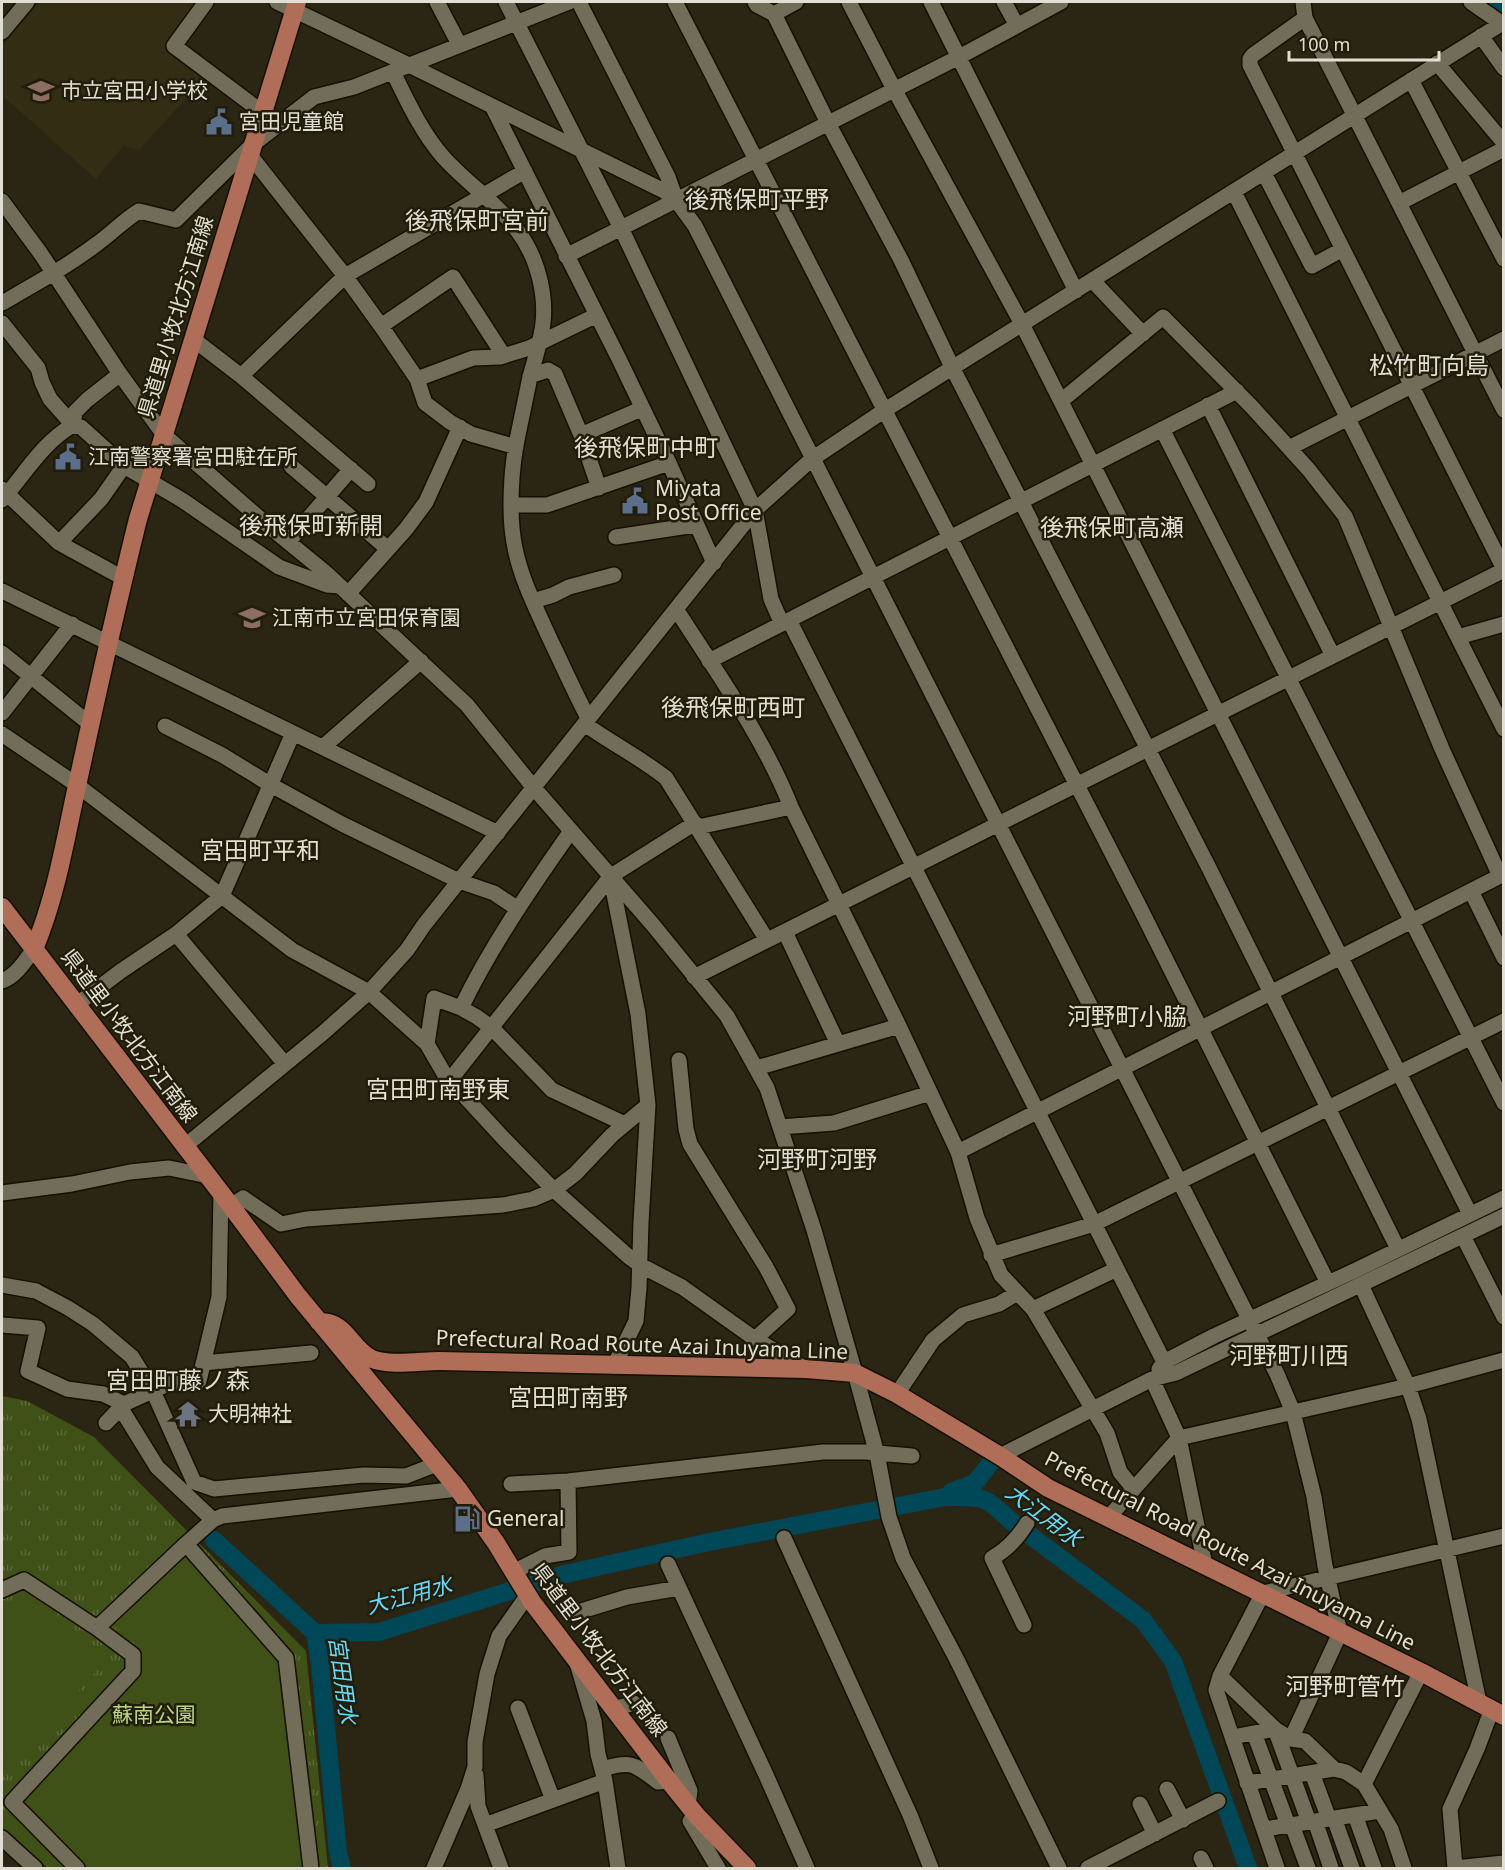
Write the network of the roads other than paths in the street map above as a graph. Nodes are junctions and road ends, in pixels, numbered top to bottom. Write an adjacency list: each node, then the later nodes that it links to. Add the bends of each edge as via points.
1 (27, 2): 23 (street)
2 (206, 2): 34 (street, via 174,46)
3 (276, 2): 17 (street)
4 (437, 2): 25 (street)
5 (506, 2): 20 (street)
6 (569, 2): 20 (street)
7 (579, 2): 48 (street)
8 (675, 2): 42 (street)
9 (755, 2): 18 (street)
10 (796, 2): 18 (street)
11 (849, 2): 32 (street)
12 (931, 2): 26 (street)
13 (1004, 2): 22 (street)
14 (1061, 2): 22 (street)
15 (1303, 2): 19 (street)
16 (1471, 2): 21 (street)
17 (295, 6): 28 (street); 34 (main road, 県道里小牧北方江南線)
18 (774, 14): 36 (street)
19 (1305, 18): 35 (street); 41 (street, via 1250,59)
20 (517, 22): 25 (street); 39 (street)
21 (1503, 23): 24 (street)
22 (1016, 24): 26 (street)
23 (2, 32)
24 (1481, 36): 27 (street); 29 (street)
25 (459, 44): 28 (street)
26 (959, 57): 32 (street); 58 (street)
27 (1437, 63): 31 (street); 37 (street)
28 (409, 64): 30 (street); 33 (street)
29 (1503, 68)
30 (393, 72): 38 (street, via 314,97); 47 (street, via 442,155)
31 (1412, 80): 35 (street); 44 (street)
32 (894, 89): 36 (street); 62 (street)
33 (493, 108): 39 (street); 43 (street)
34 (262, 112): 38 (main road, 県道里小牧北方江南線)
35 (1355, 115): 41 (street); 50 (street)
36 (828, 123): 42 (street); 70 (street, via 901,260)
37 (1503, 143)
38 (251, 149): 55 (street, via 176,220 139,211); 56 (street); 65 (main road, 県道里小牧北方江南線)
39 (580, 149): 48 (street); 51 (street)
40 (1503, 149): 44 (street)
41 (1294, 154): 45 (street); 52 (street)
42 (755, 159): 48 (street); 80 (street)
43 (525, 171): 47 (street); 53 (street)
44 (1459, 172): 50 (street); 54 (street)
45 (1264, 173): 46 (street); 52 (street, via 1312,266)
46 (1234, 192): 57 (street); 82 (street)
47 (483, 195): 56 (street); 67 (street, via 516,226 529,246 545,305)
48 (676, 200): 51 (street); 90 (street, via 695,226)
49 (2, 201): 55 (street)
50 (1399, 203): 68 (street)
51 (621, 228): 53 (street); 103 (street)
52 (1343, 249): 75 (street)
53 (566, 256): 60 (street)
54 (1503, 259)
55 (53, 274): 59 (street); 71 (street)
56 (345, 276): 63 (street); 72 (street)
57 (1092, 280): 58 (street); 64 (street)
58 (1077, 291): 62 (street)
59 (2, 303)
60 (597, 315): 67 (street); 79 (street)
61 (2, 323): 83 (street, via 38,368 50,399)
62 (1022, 324): 70 (street); 77 (street)
63 (381, 326): 69 (street, via 453,277); 74 (street)
64 (1143, 333): 76 (street, via 1163,317); 77 (street)
65 (193, 339): 72 (street); 86 (main road, 県道里小牧北方江南線)
66 (1503, 339): 68 (street)
67 (541, 342): 69 (street); 73 (street)
68 (1475, 354): 75 (street); 81 (street)
69 (504, 356): 74 (street, via 473,358)
70 (952, 369): 80 (street); 101 (street)
71 (120, 374): 83 (street, via 87,399 75,412); 86 (street)
72 (241, 376): 95 (street)
73 (531, 376): 87 (street, via 548,370 555,374); 88 (street)
74 (417, 379): 84 (street, via 425,403)
75 (1411, 386): 82 (street); 111 (street)
76 (1237, 391): 78 (street); 89 (street)
77 (1061, 401): 92 (street)
78 (1208, 405): 85 (street); 127 (street)
79 (642, 409): 87 (street); 91 (street)
80 (885, 410): 90 (street); 106 (street)
81 (1503, 410)
82 (1347, 420): 89 (street); 118 (street)
83 (73, 424): 93 (street, via 81,426); 99 (street, via 59,433)
84 (460, 427): 88 (street); 109 (street, via 426,502)
85 (1162, 429): 92 (street); 131 (street)
86 (164, 435): 96 (main road, 県道里小牧北方江南線); 107 (street)
87 (581, 435): 98 (street)
88 (516, 447): 102 (street)
89 (1289, 448): 123 (street, via 1345,516)
90 (812, 459): 103 (street); 113 (street)
91 (669, 463): 98 (street); 104 (street)
92 (1093, 465): 101 (street); 133 (street)
93 (124, 466): 96 (street); 108 (street)
94 (291, 466): 100 (street)
95 (351, 469): 97 (street); 100 (street)
96 (150, 479): 114 (main road, 県道里小牧北方江南線); 115 (street, via 279,567)
97 (368, 484)
98 (598, 488): 102 (street, via 547,505)
99 (3, 495): 108 (street)
100 (327, 496): 107 (street); 109 (street)
101 (1021, 501): 106 (street); 141 (street)
102 (512, 504): 117 (street, via 515,550)
103 (755, 510): 110 (street); 120 (street, via 771,599)
104 (695, 525): 105 (street); 110 (street)
105 (616, 537)
106 (950, 537): 113 (street); 144 (street)
107 (288, 542): 115 (street)
108 (59, 543): 114 (street)
109 (388, 549): 115 (street)
110 (714, 563): 119 (street)
111 (1503, 569): 118 (street)
112 (614, 575): 117 (street)
113 (873, 577): 120 (street); 147 (street)
114 (123, 578): 125 (main road, 県道里小牧北方江南線)
115 (344, 590): 128 (street)
116 (2, 591): 121 (street)
117 (533, 601): 134 (street)
118 (1440, 602): 123 (street); 124 (street)
119 (676, 609): 129 (street); 134 (street)
120 (785, 622): 129 (street); 151 (street)
121 (72, 624): 125 (street); 130 (street)
122 (1503, 624): 124 (street)
123 (1391, 626): 127 (street); 154 (street, via 1500,876)
124 (1458, 637): 137 (street)
125 (109, 643): 135 (main road, 県道里小牧北方江南線); 138 (street)
126 (2, 653): 130 (street)
127 (1333, 656): 131 (street)
128 (421, 661): 140 (street); 145 (street, via 467,705)
129 (709, 661): 146 (street, via 776,770)
130 (30, 677): 132 (street); 135 (street)
131 (1288, 678): 133 (street); 159 (street)
132 (2, 713)
133 (1219, 713): 141 (street); 164 (street)
134 (587, 720): 145 (street); 148 (street, via 590,727 613,744 642,759 666,778)
135 (91, 725): 142 (main road, 県道里小牧北方江南線)
136 (165, 726): 143 (street)
137 (1503, 729)
138 (293, 733): 140 (street); 143 (street)
139 (2, 734): 142 (street)
140 (323, 747): 150 (street)
141 (1147, 749): 144 (street); 169 (street)
142 (77, 785): 155 (street); 163 (main road, 県道里小牧北方江南線, via 47,915)
143 (271, 785): 153 (street); 155 (street)
144 (1076, 785): 147 (street); 175 (street)
145 (534, 788): 149 (street); 150 (street)
146 (791, 807): 148 (street); 156 (street)
147 (998, 824): 151 (street); 182 (street)
148 (696, 825): 152 (street); 162 (street)
149 (571, 831): 152 (street); 158 (street)
150 (498, 833): 153 (street)
151 (914, 867): 156 (street); 189 (street)
152 (611, 876): 166 (street); 174 (street); 187 (street, via 638,1014)
153 (459, 881): 158 (street, via 494,893); 168 (street, via 407,950)
154 (1471, 891): 159 (street); 165 (street)
155 (222, 896): 161 (street); 168 (street, via 292,950)
156 (838, 905): 160 (street); 173 (street)
157 (2, 908): 163 (main road)
158 (518, 909): 171 (street)
159 (1412, 921): 164 (street); 176 (street)
160 (785, 932): 162 (street); 178 (street)
161 (177, 934): 170 (street); 180 (street)
162 (767, 940): 166 (street)
163 (34, 949): 167 (street, via 22,966); 170 (main road, 県道里小牧北方江南線)
164 (1342, 957): 169 (street); 183 (street)
165 (1503, 958)
166 (694, 977): 181 (street, via 727,1016)
167 (2, 981)
168 (369, 992): 177 (street); 180 (street)
169 (1271, 993): 175 (street); 188 (street)
170 (76, 1005): 193 (main road, 県道里小牧北方江南線)
171 (461, 1008): 174 (street); 177 (street, via 434,998)
172 (1503, 1021): 176 (street)
173 (899, 1026): 178 (street); 185 (street)
174 (492, 1028): 184 (street); 190 (street, via 552,1090)
175 (1202, 1028): 182 (street); 192 (street)
176 (1470, 1037): 183 (street); 186 (street)
177 (427, 1044): 184 (street)
178 (838, 1044): 181 (street)
179 (679, 1060): 219 (street, via 690,1144 788,1309)
180 (285, 1064): 193 (street)
181 (757, 1068): 191 (street)
182 (1122, 1069): 189 (street); 196 (street)
183 (1399, 1073): 188 (street); 201 (street)
184 (450, 1080): 197 (street)
185 (930, 1093): 191 (street, via 834,1123); 194 (street)
186 (1503, 1103)
187 (648, 1105): 190 (street); 207 (street)
188 (1329, 1108): 192 (street); 205 (street)
189 (1038, 1112): 194 (street); 203 (street)
190 (625, 1124): 197 (street)
191 (780, 1128): 226 (street)
192 (1259, 1143): 196 (street); 209 (street)
193 (185, 1146): 195 (main road, 県道里小牧北方江南線)
194 (958, 1152): 206 (street)
195 (208, 1176): 198 (street, via 169,1168); 200 (main road, 県道里小牧北方江南線)
196 (1179, 1181): 203 (street); 215 (street)
197 (554, 1190): 200 (street, via 503,1205 281,1224 243,1198); 207 (street)
198 (2, 1193)
199 (1503, 1198): 201 (street)
200 (226, 1199): 216 (main road, 県道里小牧北方江南線); 223 (street, via 219,1297)
201 (1470, 1214): 205 (street)
202 (1503, 1216): 204 (street)
203 (1094, 1224): 206 (street); 208 (street)
204 (1463, 1236): 211 (street); 214 (street)
205 (1398, 1249): 209 (street)
206 (991, 1254): 212 (street, via 1001,1275)
207 (640, 1265): 219 (street, via 682,1287); 224 (street, via 636,1321)
208 (1117, 1269): 213 (street); 222 (street)
209 (1328, 1283): 215 (street)
210 (2, 1285): 229 (street, via 36,1291 93,1324 132,1357)
211 (1361, 1285): 218 (street); 228 (street)
212 (1017, 1293): 213 (street); 230 (street, via 999,1304 963,1315 933,1340)
213 (1033, 1309): 232 (street)
214 (1503, 1317)
215 (1249, 1320): 218 (street); 222 (street)
216 (319, 1322): 224 (main road, Prefectural Road Route Azai Inuyama Line, via 338,1325 362,1353 386,1362); 239 (main road, 県道里小牧北方江南線)
217 (2, 1325): 231 (street, via 38,1328 28,1371 67,1389 103,1394)
218 (1257, 1335): 227 (street, via 1176,1373); 233 (street)
219 (755, 1339): 225 (street)
220 (310, 1353): 223 (street)
221 (1503, 1360): 228 (street)
222 (1164, 1362): 227 (street)
223 (203, 1363): 229 (street, via 199,1381 168,1384)
224 (614, 1366): 225 (main road, Prefectural Road Route Azai Inuyama Line)
225 (806, 1369): 226 (main road, Prefectural Road Route Azai Inuyama Line)
226 (855, 1372): 230 (main road, Prefectural Road Route Azai Inuyama Line); 236 (street)
227 (1152, 1379): 232 (street); 235 (street)
228 (1408, 1386): 233 (street); 250 (street, via 1419,1419)
229 (153, 1391): 231 (street); 239 (street, via 194,1482 214,1489 364,1475 406,1476)
230 (897, 1394): 238 (main road, Prefectural Road Route Azai Inuyama Line)
231 (122, 1406): 234 (street); 245 (street, via 157,1467)
232 (1092, 1409): 238 (street); 242 (street, via 1107,1433 1120,1472)
233 (1293, 1412): 235 (street); 254 (street)
234 (106, 1423)
235 (1179, 1438): 242 (street); 252 (street)
236 (877, 1454): 237 (street); 240 (street, via 823,1452); 310 (street, via 903,1558)
237 (912, 1455)
238 (1000, 1456): 244 (main road, Prefectural Road Route Azai Inuyama Line, via 1048,1488)
239 (438, 1464): 243 (main road, 県道里小牧北方江南線)
240 (568, 1481): 241 (street); 253 (street, via 569,1552 544,1556)
241 (511, 1484)
242 (1133, 1488): 244 (street)
243 (458, 1489): 245 (street, via 255,1510); 253 (main road, 県道里小牧北方江南線)
244 (1108, 1518): 252 (main road, Prefectural Road Route Azai Inuyama Line)
245 (213, 1520): 249 (street)
246 (1024, 1528): 260 (street, via 1005,1551 992,1558)
247 (1503, 1536): 250 (street)
248 (784, 1538): 309 (street)
249 (186, 1544): 261 (street); 302 (street, via 286,1658)
250 (1446, 1550): 254 (street); 269 (street)
251 (668, 1564): 255 (street)
252 (1205, 1565): 257 (main road, Prefectural Road Route Azai Inuyama Line)
253 (513, 1572): 258 (main road, 県道里小牧北方江南線)
254 (1328, 1576): 257 (street); 262 (street)
255 (679, 1588): 259 (street, via 627,1597); 308 (street)
256 (2, 1590): 261 (street, via 24,1580)
257 (1263, 1593): 262 (main road, Prefectural Road Route Azai Inuyama Line); 265 (street)
258 (527, 1596): 263 (main road, 県道里小牧北方江南線); 275 (street, via 499,1635 487,1674 474,1742)
259 (578, 1612)
260 (1024, 1624)
261 (97, 1628): 301 (street, via 133,1655 133,1671 12,1802)
262 (1340, 1633): 264 (main road, Prefectural Road Route Azai Inuyama Line); 274 (street)
263 (575, 1659): 268 (main road, 県道里小牧北方江南線); 278 (street, via 592,1710)
264 (1421, 1672): 269 (main road, Prefectural Road Route Azai Inuyama Line); 283 (street)
265 (1220, 1676): 270 (street); 272 (street, via 1216,1690)
266 (634, 1703): 268 (street)
267 (518, 1708): 285 (street)
268 (614, 1709): 281 (main road, 県道里小牧北方江南線)
269 (1496, 1711): 299 (street, via 1450,1809)
270 (1275, 1729): 271 (street); 274 (street); 279 (street)
271 (1254, 1733): 272 (street); 280 (street)
272 (1232, 1737): 282 (street)
273 (668, 1738): 288 (street, via 690,1791)
274 (1291, 1739): 276 (street, via 1305,1741)
275 (475, 1767): 293 (street, via 478,1806); 303 (street)
276 (1334, 1770): 277 (street); 283 (street, via 1346,1772)
277 (1312, 1773): 279 (street); 292 (street)
278 (604, 1775): 281 (street, via 622,1763 636,1766 658,1782); 285 (street); 305 (street)
279 (1292, 1776): 280 (street); 292 (street)
280 (1271, 1779): 282 (street); 294 (street)
281 (669, 1780): 288 (main road, 県道里小牧北方江南線)
282 (1247, 1783): 295 (street)
283 (1364, 1784): 289 (street)
284 (1167, 1789): 291 (street)
285 (553, 1800): 293 (street)
286 (1218, 1801): 291 (street)
287 (1140, 1804): 296 (street)
288 (692, 1810): 306 (street, via 690,1821); 307 (main road, 県道里小牧北方江南線)
289 (1380, 1811): 290 (street); 317 (street, via 1391,1829)
290 (1355, 1815): 292 (street); 316 (street)
291 (1183, 1820): 296 (street)
292 (1322, 1820): 294 (street); 314 (street); 315 (street)
293 (485, 1825): 304 (street)
294 (1290, 1825): 295 (street); 313 (street)
295 (1264, 1829): 312 (street)
296 (1155, 1834): 311 (street)
297 (2, 1838): 300 (street)
298 (1503, 1863): 299 (street)
299 (1455, 1868)
300 (35, 1869)
301 (77, 1869)
302 (311, 1869)
303 (434, 1869)
304 (501, 1869)
305 (618, 1869)
306 (718, 1869)
307 (747, 1869)
308 (807, 1869)
309 (931, 1869)
310 (1059, 1869)
311 (1088, 1869)
312 (1277, 1869)
313 (1308, 1869)
314 (1331, 1869)
315 (1352, 1869)
316 (1374, 1869)
317 (1404, 1869)

